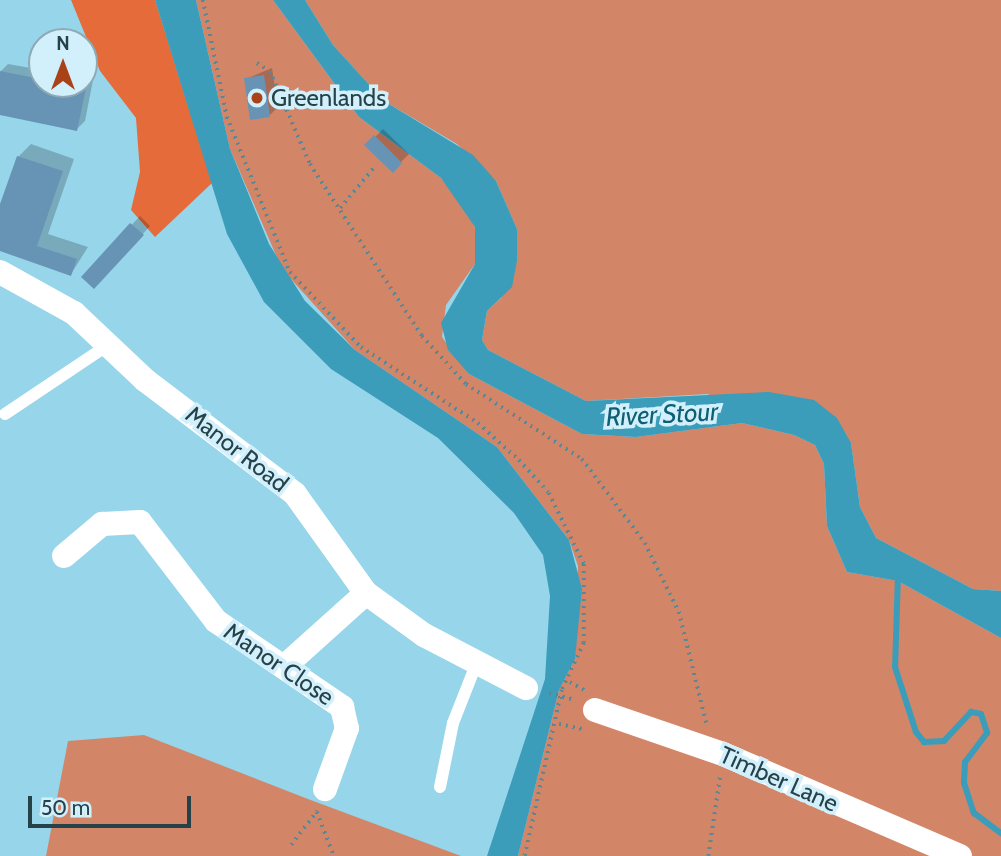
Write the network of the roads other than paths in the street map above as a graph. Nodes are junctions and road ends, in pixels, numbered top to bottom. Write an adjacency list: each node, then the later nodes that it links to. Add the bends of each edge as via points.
1 (0, 272): 2 (street, Manor Road, via 54,300)
2 (108, 345): 3 (lane); 5 (street, Manor Road, via 295,494)
3 (5, 414)
4 (64, 556): 7 (street, Manor Close, via 102,524 140,523 216,621)
5 (366, 593): 6 (street, Manor Road, via 424,635); 7 (street)
6 (477, 663): 8 (street, Manor Road); 10 (lane, via 453,723)
7 (285, 666): 11 (street, Manor Close, via 342,707 346,718)
8 (526, 688)
9 (595, 710): 12 (street, Timber Lane, via 723,754)
10 (440, 787)
11 (321, 800)
12 (960, 856)

